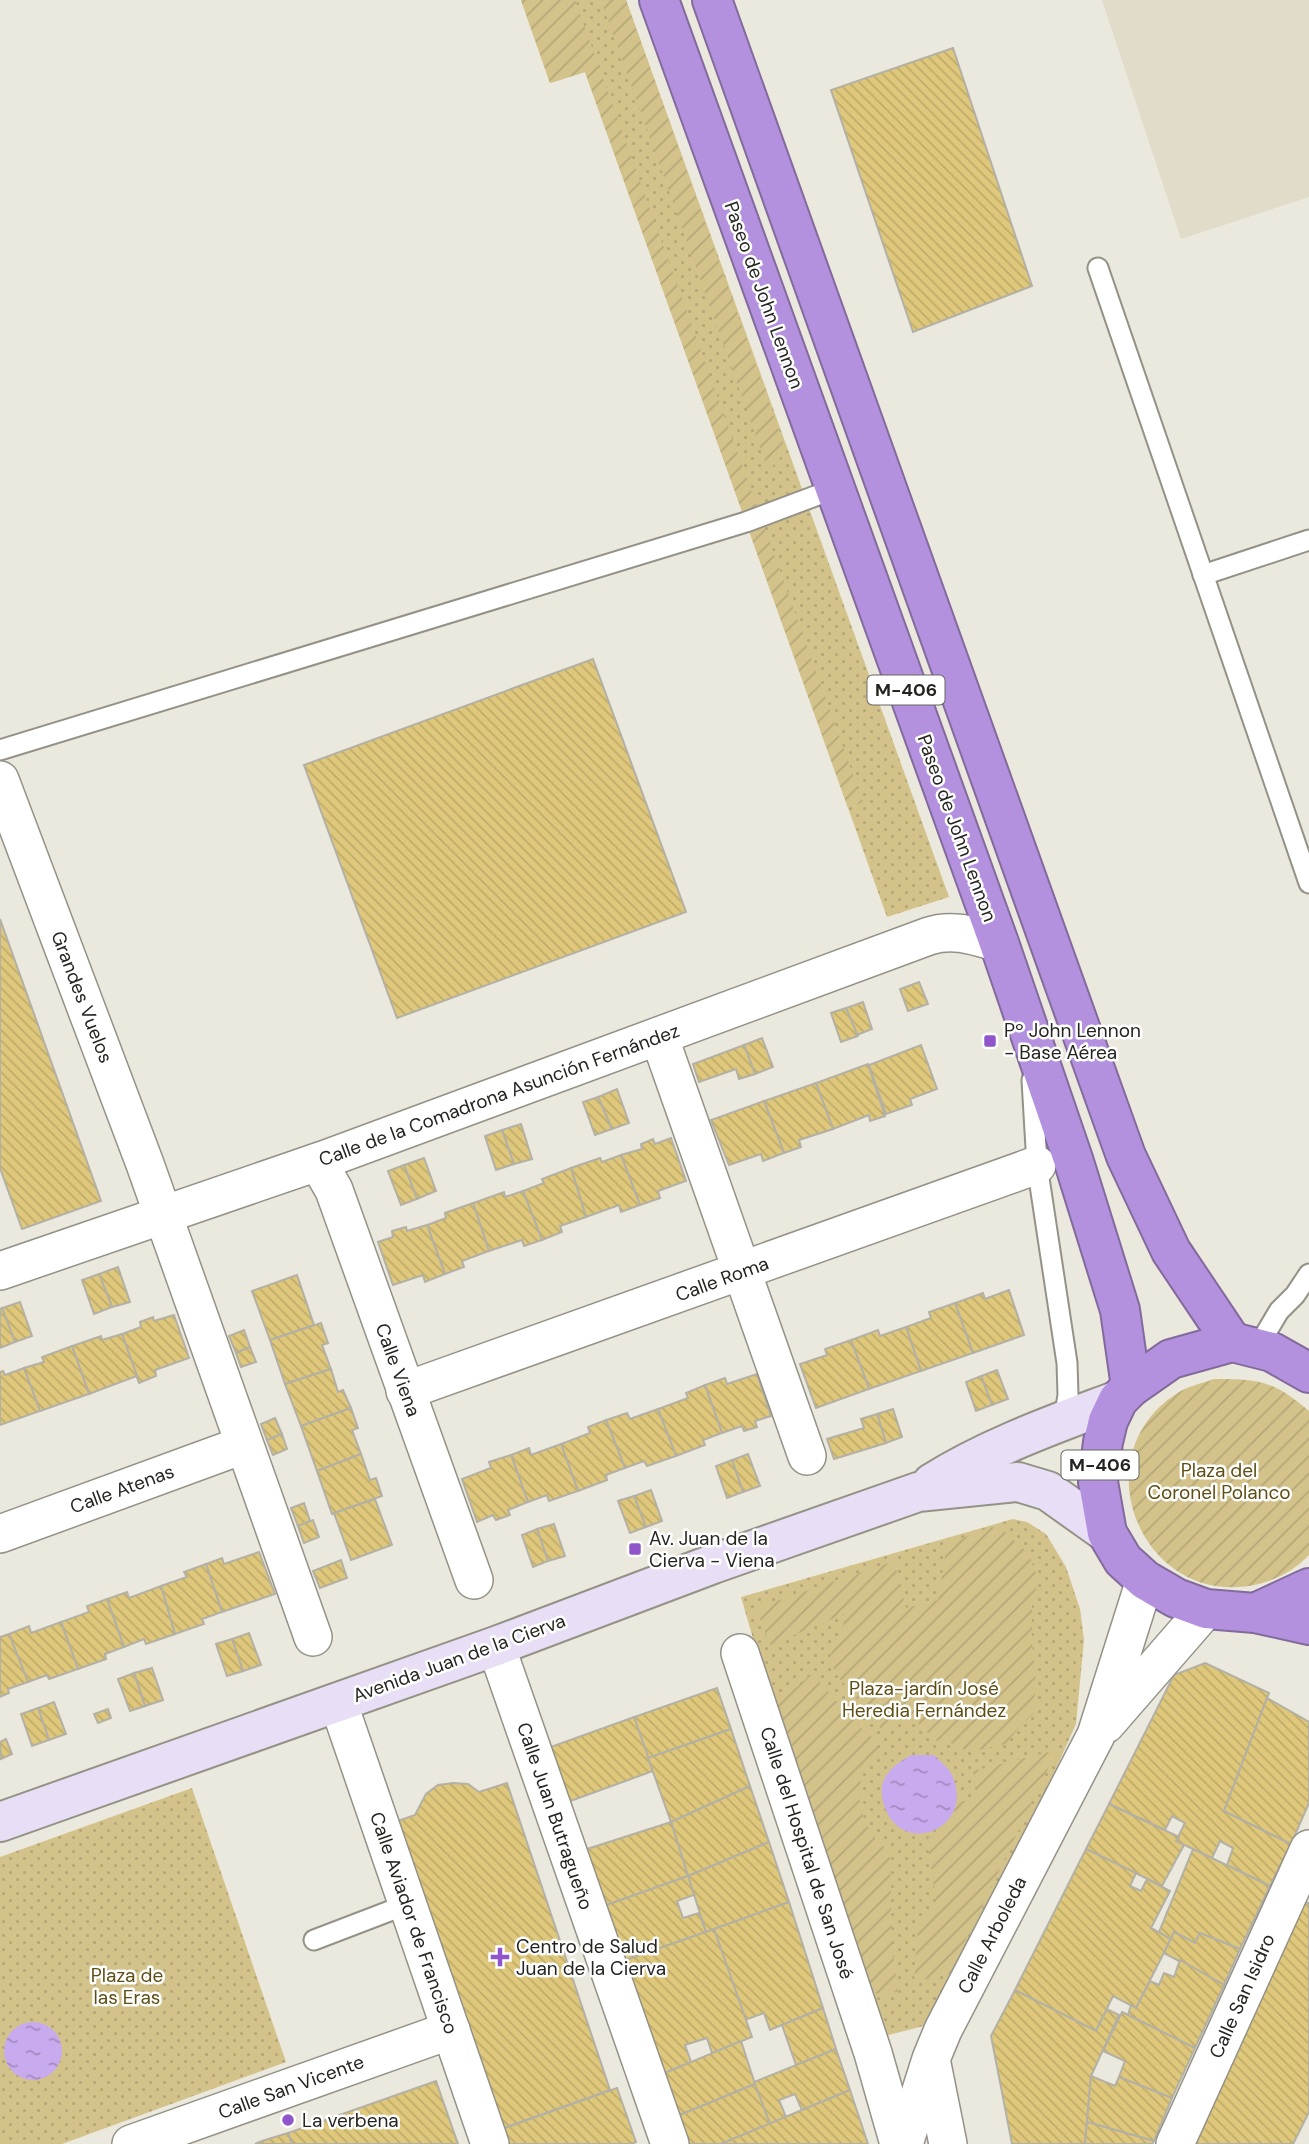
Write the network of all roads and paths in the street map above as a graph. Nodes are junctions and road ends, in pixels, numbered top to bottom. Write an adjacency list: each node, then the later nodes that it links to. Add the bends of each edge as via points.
1 (659, 0): 4 (highway, Paseo de John Lennon / M-406)
2 (712, 0): 19 (highway, M-406, via 1126,1156 1171,1251)
3 (1098, 268): 6 (lane)
4 (834, 489): 7 (lane, via 747,522); 10 (highway, Paseo de John Lennon / M-406)
5 (1309, 540): 6 (lane)
6 (1203, 575): 9 (lane)
7 (0, 750)
8 (0, 780): 15 (street, Grandes Vuelos)
9 (1309, 883)
10 (999, 943): 11 (highway, Paseo de John Lennon / M-406); 12 (street, Calle de la Comadrona Asunción Fernández, via 969,934 937,933)
11 (1030, 1033): 14 (lane); 22 (highway, Paseo de John Lennon / M-406, via 1119,1310)
12 (659, 1036): 13 (street, Calle de la Comadrona Asunción Fernández); 17 (street)
13 (318, 1162): 15 (street, Calle de la Comadrona Asunción Fernández); 21 (street, Calle Viena, via 334,1190)
14 (1037, 1165): 17 (street, Calle Roma); 23 (lane, via 1067,1363)
15 (162, 1215): 16 (street, Calle de la Comadrona Asunción Fernández); 24 (street)
16 (0, 1271)
17 (742, 1272): 21 (street, Calle Roma); 25 (street)
18 (1309, 1274): 19 (lane, via 1295,1295)
19 (1245, 1345): 20 (highway, via 1272,1352); 22 (highway, via 1171,1359)
20 (1309, 1373)
21 (405, 1391): 29 (street, Calle Viena)
22 (1124, 1393): 23 (street, Avenida Juan de la Cierva); 27 (highway, M-406, via 1108,1421 1098,1482)
23 (1064, 1420): 26 (street, Avenida Juan de la Cierva, via 948,1473)
24 (243, 1445): 28 (street, Calle Atenas); 35 (street)
25 (807, 1456)
26 (918, 1492): 27 (street, Avenida Juan de la Cierva, via 1018,1482 1048,1492); 36 (street, Avenida Juan de la Cierva)
27 (1107, 1533): 30 (highway, M-406, via 1123,1560)
28 (0, 1534)
29 (474, 1580)
30 (1146, 1580): 32 (highway, M-406); 39 (street, Calle Arboleda)
31 (1309, 1588): 33 (highway, M-406)
32 (1206, 1609): 33 (highway, M-406); 39 (street, Calle Arboleda)
33 (1255, 1613): 34 (highway, M-406)
34 (1309, 1625)
35 (313, 1637)
36 (496, 1646): 38 (street, Avenida Juan de la Cierva); 49 (street, Calle Juan Butragueño)
37 (740, 1653): 45 (street, Calle del Hospital de San José)
38 (338, 1702): 40 (street, Avenida Juan de la Cierva); 42 (street, Calle Aviador de Francisco)
39 (1096, 1735): 46 (street, Calle Arboleda)
40 (0, 1822)
41 (1309, 1849): 52 (street, Calle San Isidro)
42 (408, 1904): 43 (lane); 44 (street, Calle Aviador de Francisco)
43 (314, 1940)
44 (451, 2030): 47 (street, Calle San Vicente); 48 (street, Calle Aviador de Francisco)
45 (873, 2053): 46 (street); 50 (street, Calle del Hospital de San José)
46 (931, 2059): 50 (street, Calle del Hospital de San José); 51 (street)
47 (131, 2144)
48 (490, 2144)
49 (670, 2144)
50 (902, 2144)
51 (948, 2144)
52 (1175, 2144)

